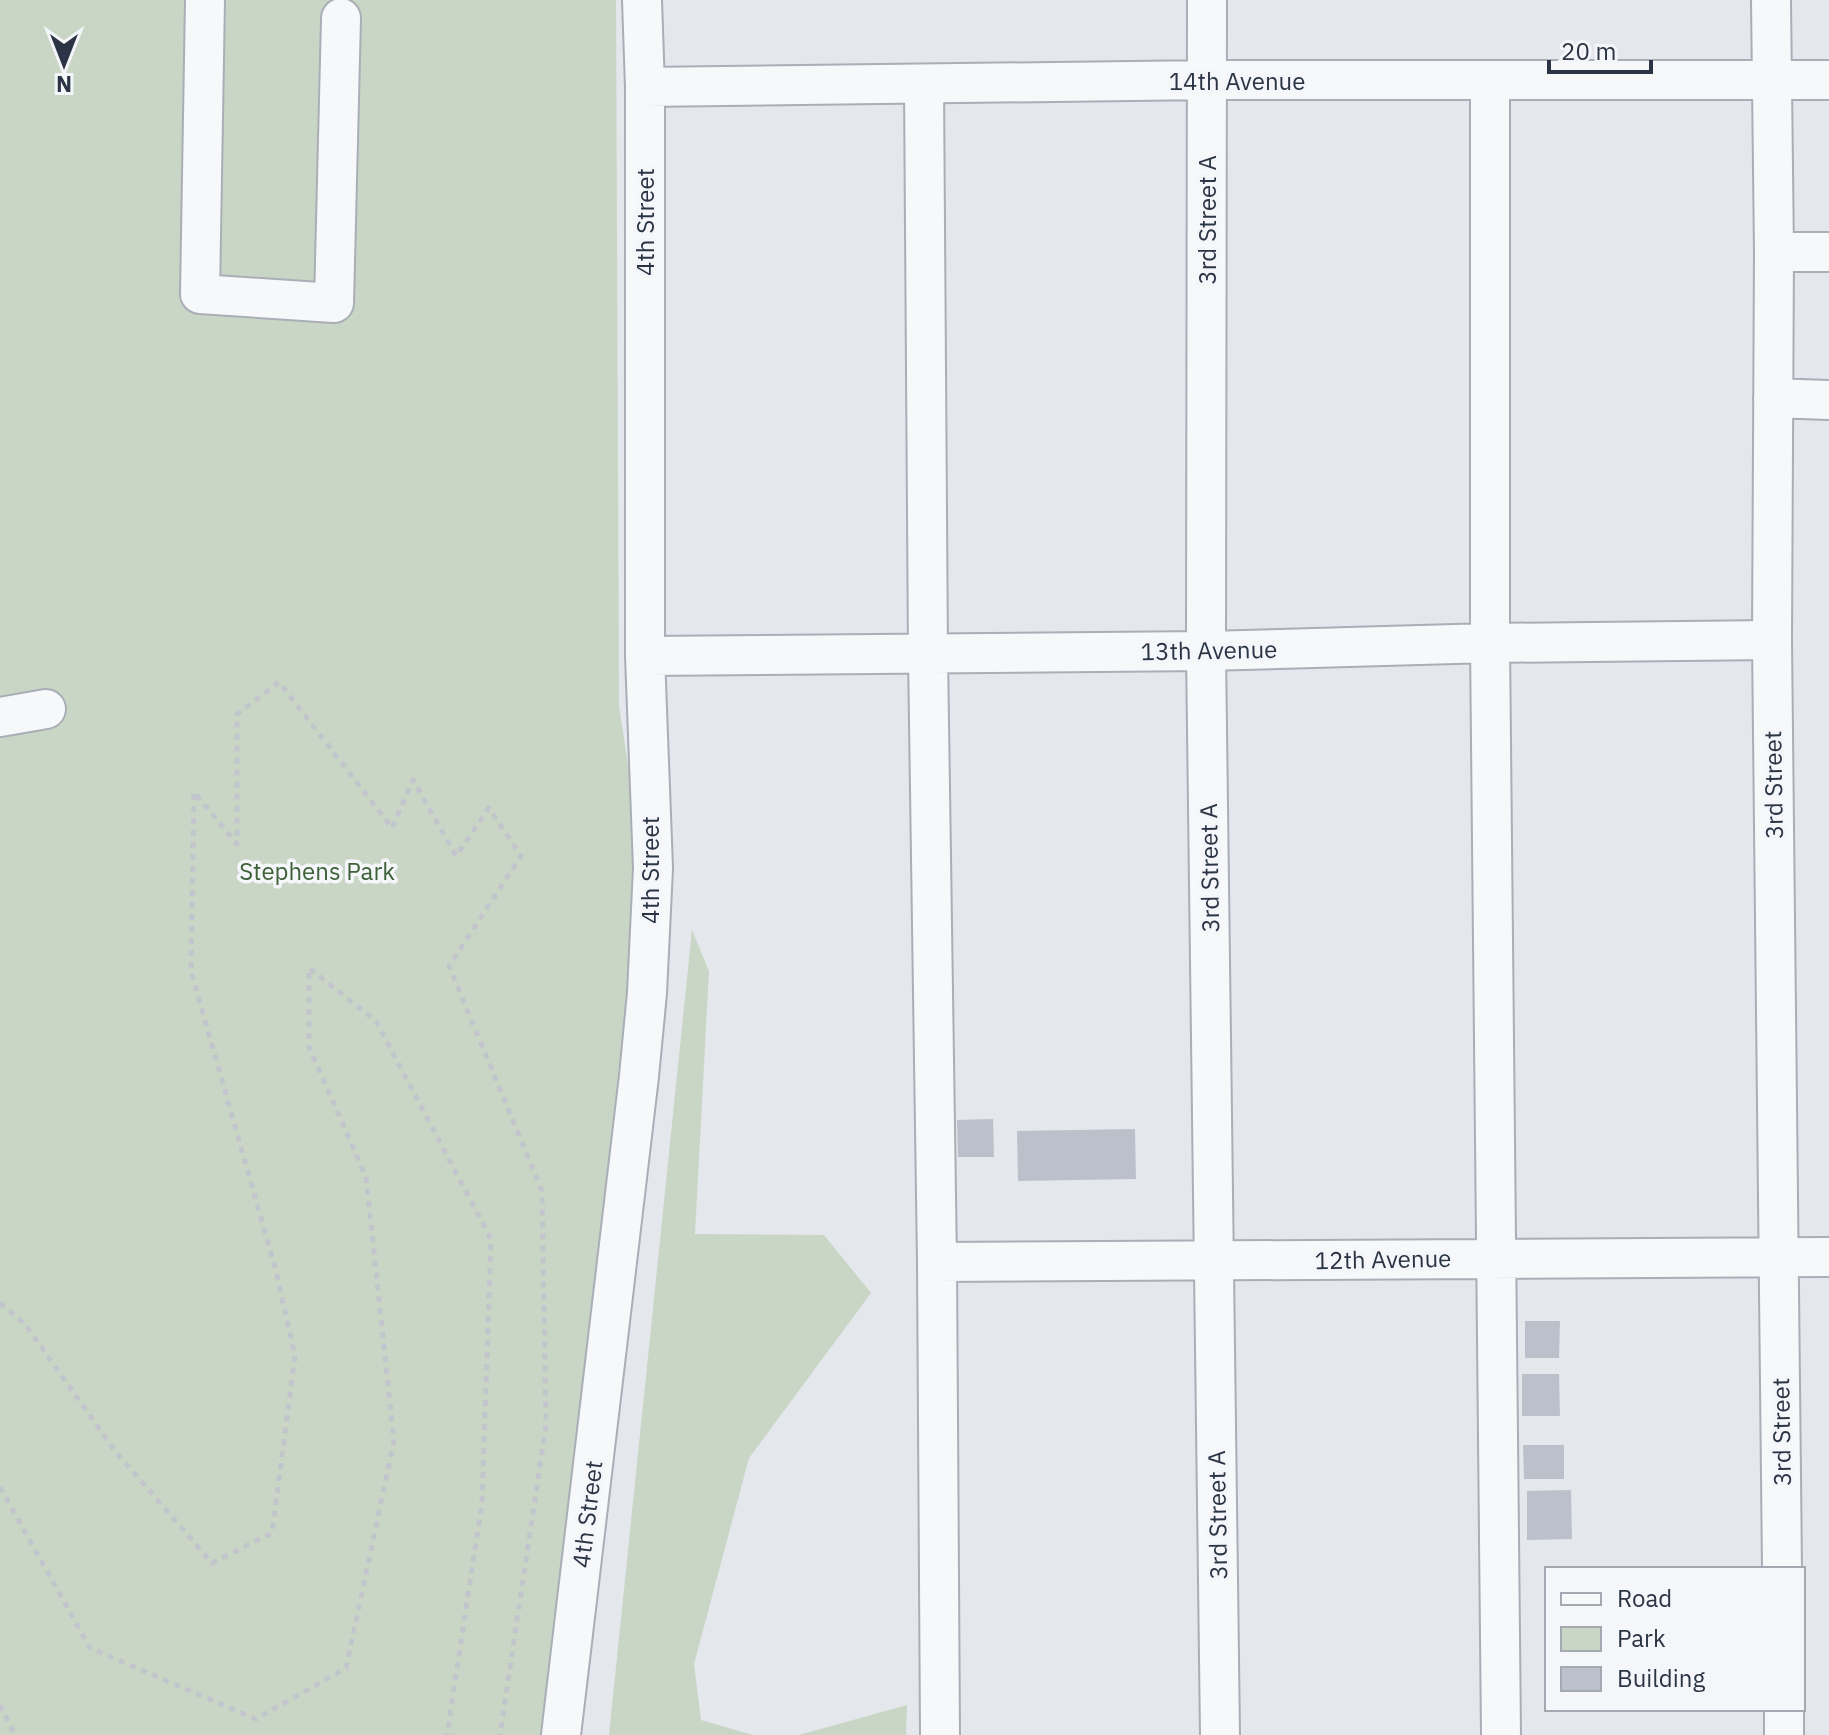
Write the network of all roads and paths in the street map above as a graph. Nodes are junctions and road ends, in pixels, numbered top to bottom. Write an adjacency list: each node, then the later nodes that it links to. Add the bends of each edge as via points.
1 (205, 0): 5 (street, via 200,294 334,303)
2 (642, 0): 11 (street, 4th Street)
3 (1207, 0): 6 (street, 3rd Street A)
4 (1771, 0): 8 (street, 3rd Street)
5 (341, 18)
6 (1208, 80): 7 (street, 14th Avenue); 10 (street, 14th Avenue); 18 (street, 3rd Street A)
7 (1490, 80): 8 (street, 14th Avenue); 17 (street)
8 (1772, 80): 9 (street, 14th Avenue); 12 (street, 3rd Street)
9 (1829, 80)
10 (924, 84): 11 (street, 14th Avenue); 19 (street)
11 (645, 87): 20 (street, 4th Street)
12 (1774, 252): 13 (street); 14 (street, 3rd Street)
13 (1829, 252)
14 (1773, 398): 15 (street); 16 (street, 3rd Street)
15 (1829, 400)
16 (1772, 640): 17 (street, 13th Avenue); 25 (street, 3rd Street)
17 (1490, 643): 18 (street, 13th Avenue); 24 (street)
18 (1206, 651): 19 (street, 13th Avenue); 26 (street, 3rd Street A)
19 (928, 654): 20 (street, 13th Avenue); 27 (street)
20 (645, 656): 36 (street, 4th Street, via 653,868 647,993)
21 (46, 709): 22 (street)
22 (0, 717)
23 (1829, 1257): 25 (street, 12th Avenue)
24 (1496, 1258): 25 (street, 12th Avenue); 26 (street, 12th Avenue); 39 (street)
25 (1778, 1258): 30 (street, 3rd Street)
26 (1215, 1261): 27 (street, 12th Avenue); 38 (street, 3rd Street A)
27 (937, 1262): 37 (street)
28 (0, 1303): 35 (path, via 25,1324 115,1451 212,1563 272,1533 295,1356 191,971 194,792 237,844 237,714 279,682 392,828 413,780 456,856 489,808 521,856 449,966 542,1191 546,1425)
29 (0, 1487): 34 (path, via 90,1648 256,1719 346,1668 394,1441 366,1177 309,1047 309,968 376,1021 491,1239 482,1503)
30 (1782, 1567)
31 (0, 1705): 33 (path)
32 (1784, 1711): 40 (street)
33 (15, 1735)
34 (447, 1735)
35 (500, 1735)
36 (561, 1735)
37 (940, 1735)
38 (1220, 1735)
39 (1501, 1735)
40 (1784, 1735)

